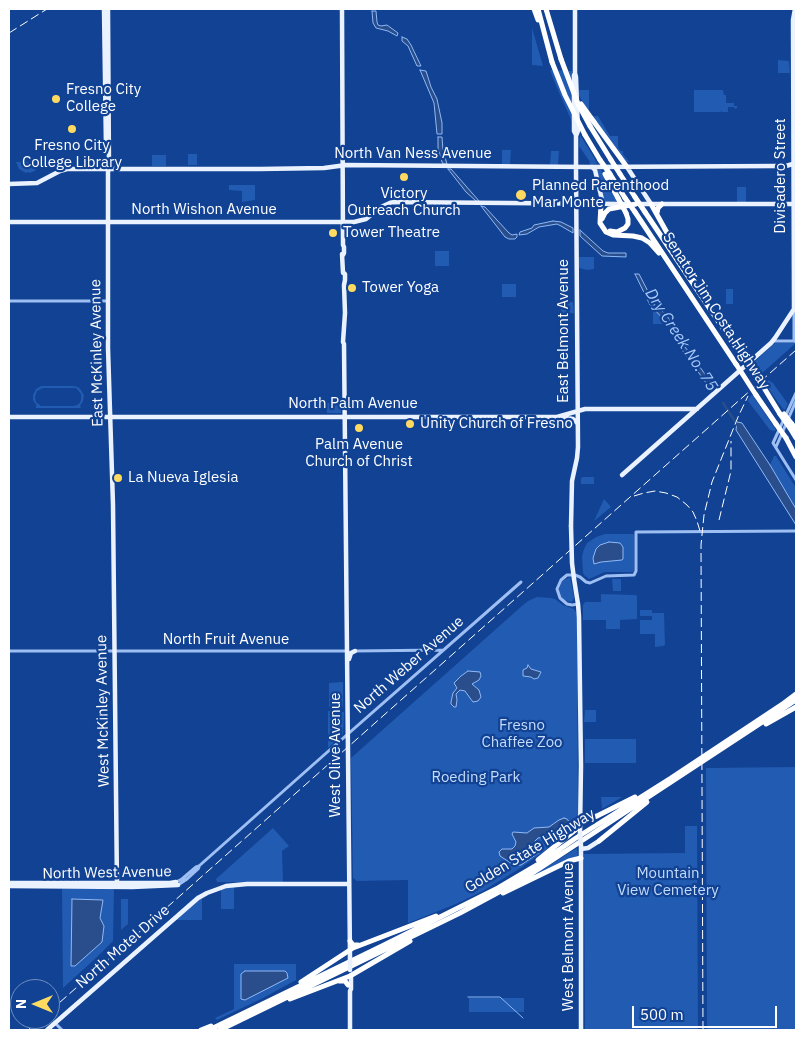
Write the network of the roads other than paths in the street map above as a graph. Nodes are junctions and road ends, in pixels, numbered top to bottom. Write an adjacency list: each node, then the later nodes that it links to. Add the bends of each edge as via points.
1 (106, 9): 11 (main road, East McKinley Avenue); 12 (main road, East McKinley Avenue)
2 (342, 9): 16 (main road, West Olive Avenue)
3 (534, 9): 9 (highway)
4 (538, 9): 9 (highway, Senator Jim Costa Highway)
5 (546, 9): 14 (highway, Senator Jim Costa Highway, bridge, via 578,104)
6 (575, 9): 18 (main road, East Belmont Avenue)
7 (795, 9): 8 (main road, Divisadero Street)
8 (794, 20): 10 (main road, Divisadero Street)
9 (546, 40): 21 (highway, Senator Jim Costa Highway, bridge, via 565,95)
10 (794, 57): 13 (main road, Divisadero Street)
11 (105, 99): 12 (main road); 20 (main road, East McKinley Avenue)
12 (108, 111): 20 (main road, East McKinley Avenue)
13 (795, 111): 15 (main road, Divisadero Street)
14 (592, 124): 17 (highway); 36 (highway, Senator Jim Costa Highway, bridge, via 620,174)
15 (795, 163): 17 (main road, North Van Ness Avenue, via 778,166); 23 (main road, Divisadero Street)
16 (343, 165): 18 (main road, North Van Ness Avenue); 20 (main road, North Van Ness Avenue, via 324,168); 33 (main road, West Olive Avenue)
17 (627, 166): 19 (main road, North Van Ness Avenue); 27 (main road)
18 (576, 167): 19 (main road, North Van Ness Avenue); 24 (main road, East Belmont Avenue)
19 (592, 167): 25 (main road)
20 (108, 170): 22 (main road, North Van Ness Avenue, via 63,170 35,183); 32 (main road, East McKinley Avenue)
21 (608, 174): 30 (highway, bridge, via 628,224 624,230 615,232 607,230); 37 (highway, Senator Jim Costa Highway, bridge)
22 (9, 184)
23 (795, 203): 28 (main road); 34 (main road, Divisadero Street)
24 (576, 204): 25 (main road); 33 (main road, North Wishon Avenue, via 392,202 366,220); 46 (main road, East Belmont Avenue)
25 (602, 204): 26 (main road); 30 (highway); 37 (highway, via 600,222 605,231 645,239)
26 (636, 204): 27 (main road); 30 (highway, via 610,209)
27 (651, 204): 28 (main road); 29 (highway)
28 (662, 204): 29 (highway, via 658,208)
29 (658, 216): 36 (highway)
30 (602, 220)
31 (9, 222): 32 (main road, North Wishon Avenue)
32 (108, 222): 33 (main road, North Wishon Avenue); 39 (main road, East McKinley Avenue)
33 (343, 222): 49 (main road, West Olive Avenue)
34 (795, 243): 35 (main road, Divisadero Street)
35 (796, 260): 40 (main road, Divisadero Street)
36 (683, 265): 52 (highway, Senator Jim Costa Highway, bridge)
37 (669, 266): 55 (highway, Senator Jim Costa Highway, bridge)
38 (9, 301): 39 (street)
39 (108, 301): 48 (main road, East McKinley Avenue)
40 (795, 309): 41 (main road); 42 (street, Divisadero Street)
41 (773, 341): 42 (street); 45 (main road)
42 (795, 341)
43 (796, 393): 44 (street)
44 (794, 403): 57 (street, via 776,447)
45 (697, 409): 46 (main road, North Palm Avenue); 56 (main road)
46 (577, 410): 50 (main road, North Palm Avenue); 51 (main road, East Belmont Avenue)
47 (9, 417): 48 (main road, North Palm Avenue)
48 (111, 417): 49 (main road, North Palm Avenue); 60 (main road, East McKinley Avenue)
49 (344, 417): 50 (main road, North Palm Avenue); 66 (main road, West Olive Avenue)
50 (557, 417): 51 (main road)
51 (578, 423): 58 (main road, East Belmont Avenue, via 577,454 571,484)
52 (791, 426): 53 (highway); 54 (highway)
53 (796, 431)
54 (796, 438)
55 (796, 456)
56 (622, 475)
57 (796, 480)
58 (571, 526): 62 (main road, West Belmont Avenue, bridge, via 572,568)
59 (796, 531): 62 (street, via 636,532 636,571 633,576 606,576 592,582 571,575 562,578 558,585 562,601)
60 (113, 534): 65 (main road, West McKinley Avenue)
61 (521, 582): 63 (street, North Weber Avenue)
62 (578, 604): 76 (main road, West Belmont Avenue)
63 (444, 650): 67 (street, North Fruit Avenue); 73 (street, North Weber Avenue)
64 (9, 651): 65 (street, North Fruit Avenue)
65 (114, 651): 66 (street, North Fruit Avenue); 86 (main road, West McKinley Avenue)
66 (347, 651): 67 (street, North Fruit Avenue); 68 (main road, West Olive Avenue)
67 (355, 651): 68 (main road)
68 (347, 665): 73 (main road, West Olive Avenue)
69 (796, 692): 74 (highway, Golden State Highway)
70 (796, 700): 72 (highway, Golden State Highway)
71 (796, 707): 72 (highway)
72 (748, 732): 75 (highway, Golden State Highway)
73 (348, 734): 83 (street, North Weber Avenue); 85 (main road, West Olive Avenue)
74 (671, 778): 76 (highway); 82 (highway, Golden State Highway)
75 (668, 784): 77 (highway); 89 (highway, Golden State Highway, via 542,867)
76 (581, 823): 78 (main road, West Belmont Avenue, bridge); 82 (highway)
77 (599, 841): 78 (main road, via 588,848)
78 (581, 847): 79 (main road, West Belmont Avenue)
79 (581, 858): 80 (highway); 81 (main road, West Belmont Avenue)
80 (573, 860): 81 (highway); 89 (highway)
81 (581, 865): 105 (main road, West Belmont Avenue)
82 (514, 879): 88 (highway, Golden State Highway)
83 (177, 883): 87 (main road, North West Avenue); 87 (main road, North West Avenue)
84 (9, 884): 86 (main road, North West Avenue)
85 (350, 884): 91 (main road, West Olive Avenue); 98 (main road, North Motel Drive, via 247,884 218,888 198,898)
86 (117, 885): 87 (main road, North West Avenue); 87 (main road, North West Avenue)
87 (153, 885)
88 (472, 902): 92 (highway); 97 (highway, Golden State Highway)
89 (460, 913): 90 (highway, Golden State Highway)
90 (430, 928): 94 (highway); 102 (highway, Golden State Highway)
91 (350, 941): 92 (highway); 93 (main road, West Olive Avenue)
92 (358, 945): 93 (highway)
93 (350, 950): 94 (main road, West Olive Avenue, bridge); 97 (highway)
94 (350, 973): 95 (highway); 96 (main road, West Olive Avenue)
95 (339, 981): 96 (highway, via 345,981); 103 (highway, via 276,1005)
96 (349, 988): 104 (main road, West Olive Avenue)
97 (270, 1001): 99 (highway, Golden State Highway)
98 (60, 1018)
99 (234, 1018): 100 (highway); 101 (highway, Golden State Highway)
100 (201, 1030)
101 (209, 1030)
102 (220, 1030)
103 (224, 1030)
104 (350, 1030)
105 (581, 1030)

